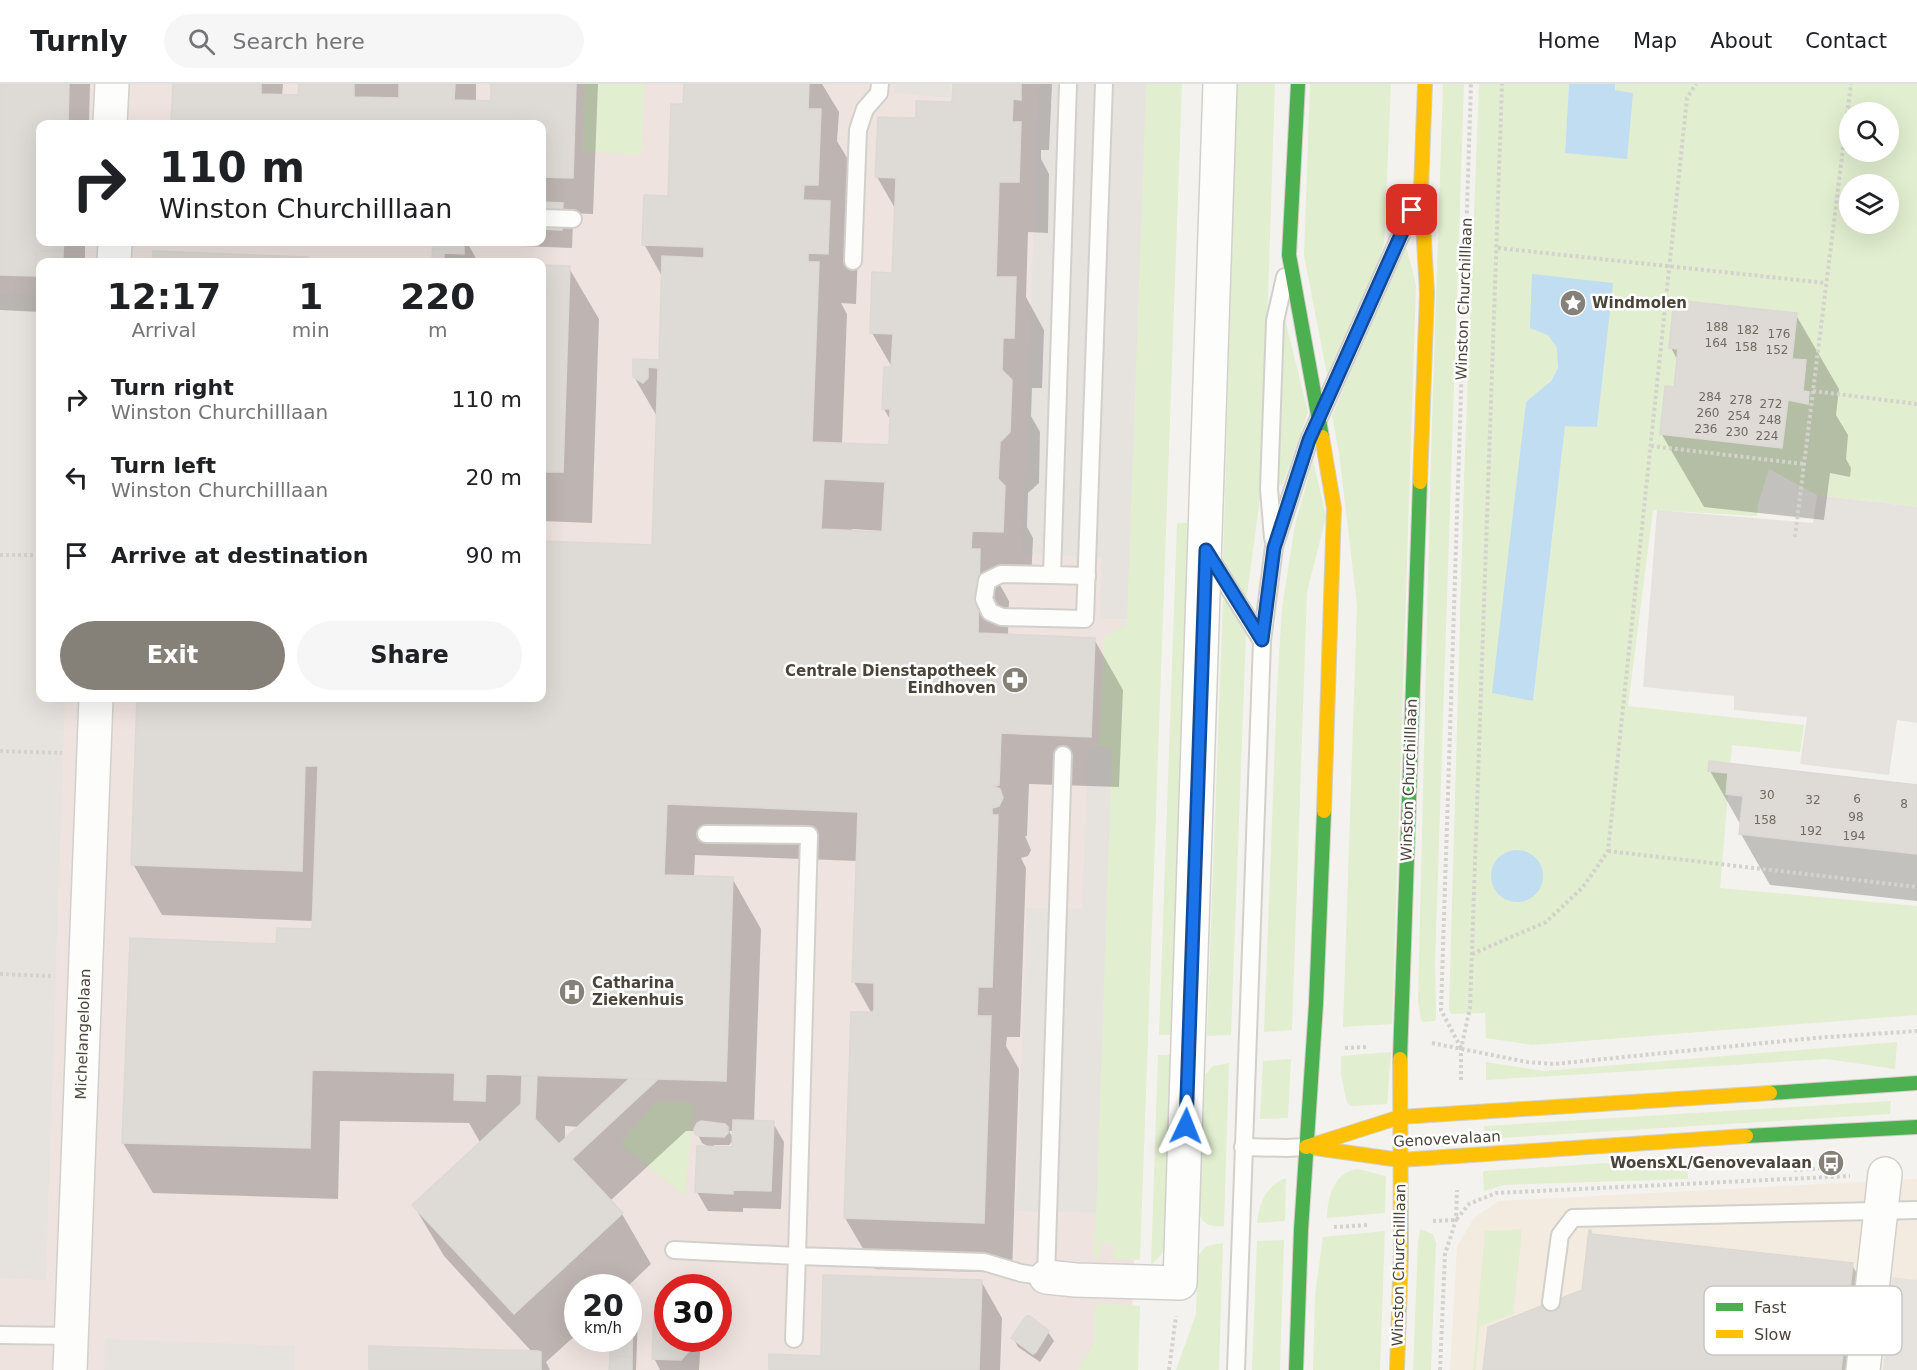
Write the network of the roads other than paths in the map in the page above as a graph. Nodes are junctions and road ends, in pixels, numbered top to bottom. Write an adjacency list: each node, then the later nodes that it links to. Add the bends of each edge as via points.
1 (112, 84): 8 (street)
2 (880, 84): 13 (lane, via 858,130)
3 (1068, 84): 17 (lane)
4 (1104, 84): 18 (lane)
5 (1220, 84): 16 (street)
6 (1298, 84): 12 (main road, Winston Churchilllaan)
7 (1425, 84): 9 (main road, Winston Churchilllaan)
8 (110, 120)
9 (1421, 189): 14 (lane, Winston Churchilllaan); 24 (main road, Winston Churchilllaan, via 1427,294)
10 (546, 218): 11 (lane)
11 (573, 219)
12 (1289, 255): 14 (main road, Winston Churchilllaan); 15 (lane, Winston Churchilllaan, via 1275,321 1269,489)
13 (853, 261)
14 (1319, 416): 15 (lane, Winston Churchilllaan); 27 (main road, Winston Churchilllaan, via 1334,508 1334,549 1316,1004)
15 (1274, 548): 19 (lane, Winston Churchilllaan)
16 (1206, 550): 19 (lane); 34 (street, via 1180,1283)
17 (1052, 575): 18 (lane); 18 (lane, via 1001,574 987,581 984,599 990,612 1002,617 1085,619)
18 (1087, 576)
19 (1262, 640): 26 (lane, Winston Churchilllaan)
20 (96, 702): 38 (street, Michelangelolaan)
21 (1063, 755): 34 (lane)
22 (706, 834): 33 (lane, via 809,835)
23 (1917, 1083): 24 (main road, Genovevalaan)
24 (1400, 1117): 27 (main road, Genovevalaan); 28 (main road, Winston Churchilllaan)
25 (1917, 1127): 28 (main road, Genovevalaan)
26 (1243, 1147): 27 (lane); 42 (lane, Winston Churchilllaan)
27 (1306, 1147): 28 (main road, Genovevalaan); 43 (main road, Winston Churchilllaan)
28 (1400, 1161): 44 (main road, Winston Churchilllaan)
29 (1885, 1174): 31 (street)
30 (1917, 1210): 31 (lane)
31 (1881, 1211): 35 (street); 36 (lane, via 1573,1218 1560,1235)
32 (674, 1250): 33 (lane)
33 (796, 1256): 34 (lane, via 984,1262); 39 (lane)
34 (1046, 1276)
35 (1873, 1286)
36 (1551, 1302)
37 (0, 1335): 38 (lane)
38 (70, 1336): 41 (street, Michelangelolaan)
39 (794, 1339)
40 (1865, 1355): 45 (street)
41 (70, 1370)
42 (1236, 1370)
43 (1296, 1370)
44 (1396, 1370)
45 (1863, 1370)

